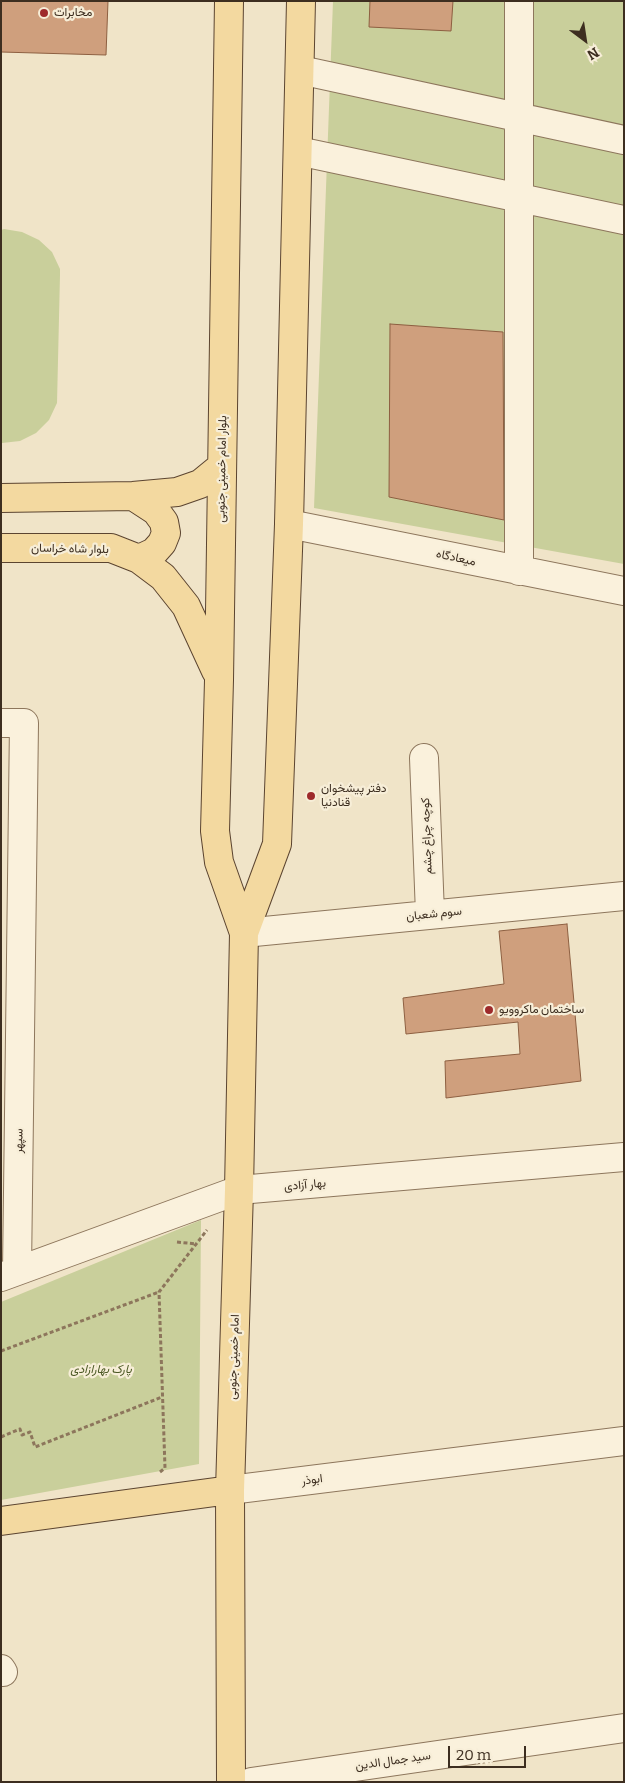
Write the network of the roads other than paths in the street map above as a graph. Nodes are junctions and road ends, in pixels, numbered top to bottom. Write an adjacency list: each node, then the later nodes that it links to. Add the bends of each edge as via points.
1 (229, 1): 10 (main road, بلوار امام خمینی جنوبی)
2 (302, 1): 4 (main road)
3 (519, 1): 5 (street)
4 (300, 70): 5 (street); 7 (main road)
5 (519, 118): 6 (street); 8 (street)
6 (624, 140)
7 (298, 151): 8 (street); 13 (main road)
8 (518, 198): 9 (street); 16 (street)
9 (624, 220)
10 (222, 466): 11 (main road, via 200,484 177,492); 18 (main road, بلوار امام خمینی جنوبی)
11 (133, 496): 12 (main road); 15 (main road, via 156,511 164,522 166,533 154,552)
12 (1, 498)
13 (289, 524): 16 (street, میعادگاه); 23 (main road, via 277,844)
14 (1, 548): 15 (main road, بلوار شاه خراسان, via 111,548)
15 (139, 559): 18 (main road, بلوار شاه خراسان, via 163,577 186,606)
16 (519, 571): 17 (street, میعادگاه)
17 (624, 591)
18 (219, 680): 23 (main road, بلوار امام خمینی جنوبی, via 215,831 219,862)
19 (1, 723): 24 (street, سپهر, via 24,723)
20 (424, 758): 22 (street, کوچه چراغ چشم)
21 (624, 896): 22 (street, سوم شعبان)
22 (430, 914): 23 (street, سوم شعبان)
23 (244, 933): 26 (main road, امام خمینی جنوبی)
24 (11, 1012): 27 (street, سپهر)
25 (624, 1157): 26 (street, بهار آزادی)
26 (239, 1190): 27 (street, بهار آزادی); 29 (main road, امام خمینی جنوبی)
27 (9, 1273)
28 (624, 1441): 29 (street, ابوذر)
29 (230, 1490): 30 (main road, ابوذر); 32 (main road, امام خمینی جنوبی)
30 (1, 1521)
31 (624, 1728): 33 (street, سید جمال الدین)
32 (231, 1782)
33 (251, 1782)

